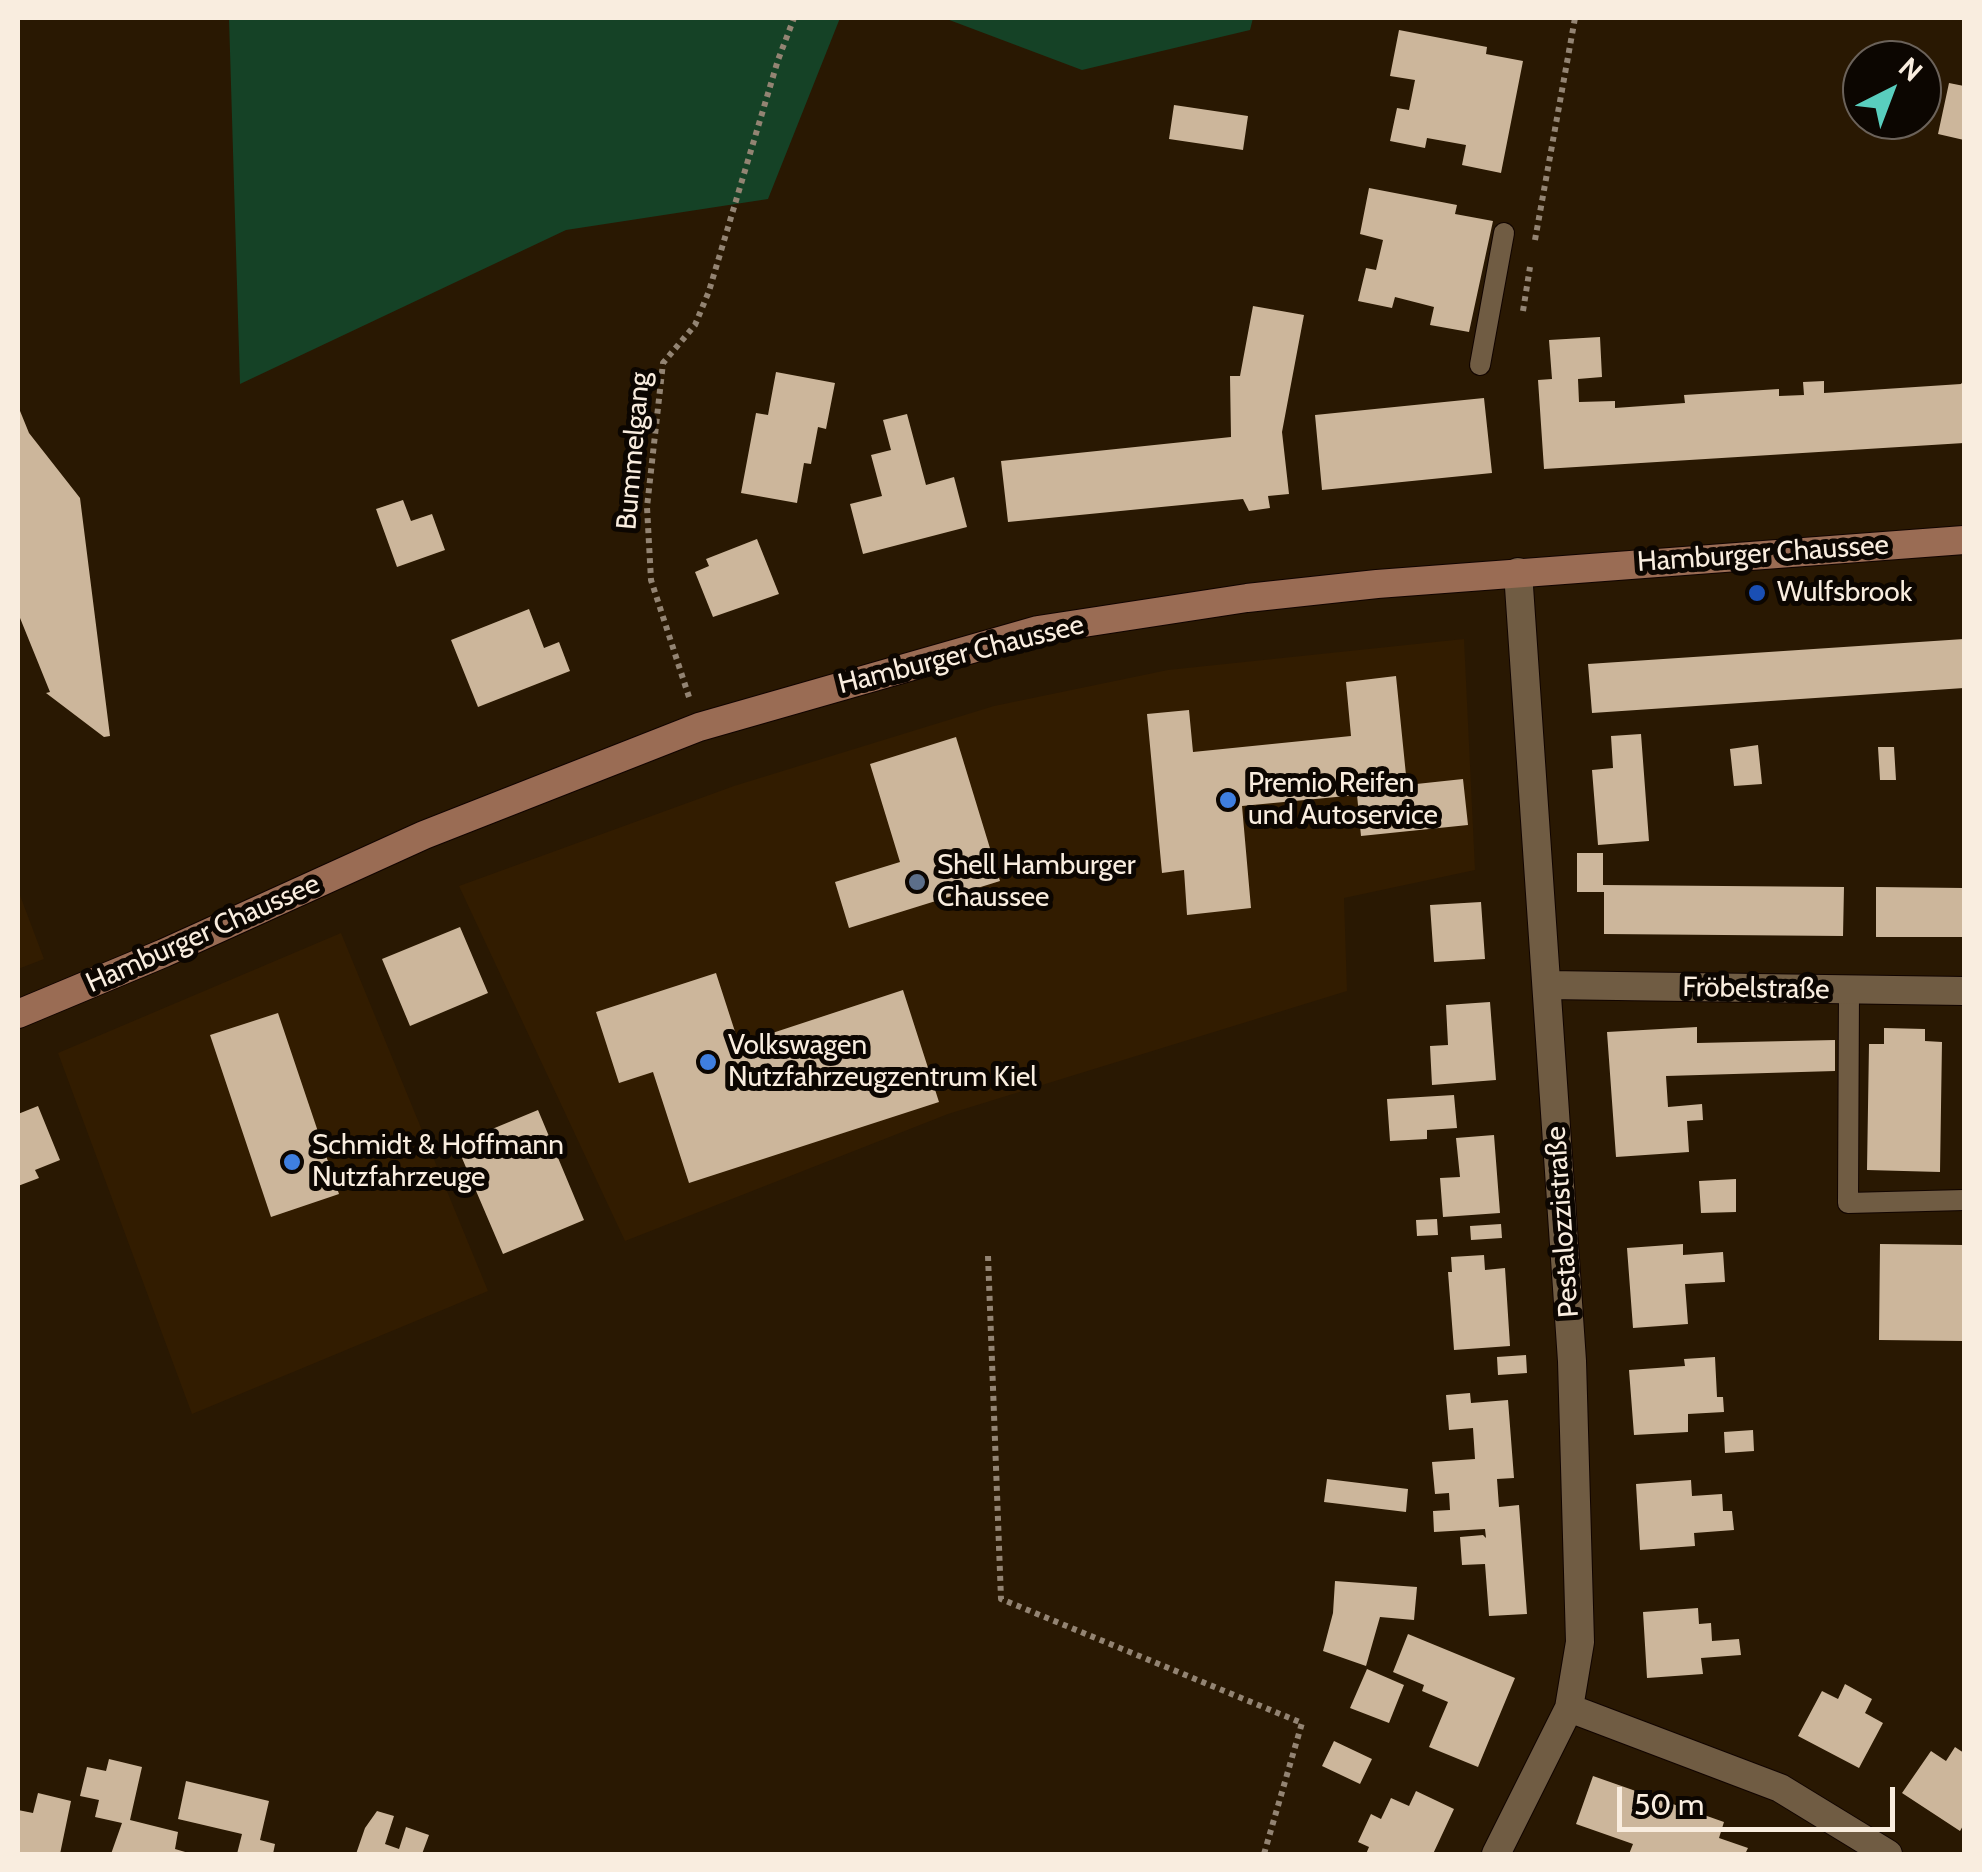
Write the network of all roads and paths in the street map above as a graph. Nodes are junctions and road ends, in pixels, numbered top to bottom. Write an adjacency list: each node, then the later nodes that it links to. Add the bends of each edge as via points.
1 (794, 18): 10 (path, Bummelgang, via 709,291 695,325 663,363 647,506 651,580)
2 (1575, 18): 4 (path)
3 (1504, 233): 7 (lane)
4 (1535, 243)
5 (1532, 260): 6 (path)
6 (1523, 310)
7 (1480, 365)
8 (1964, 540): 9 (main road, Hamburger Chaussee)
9 (1518, 572): 10 (main road, Hamburger Chaussee, via 1247,598 1038,630); 11 (street, Pestalozzistraße)
10 (699, 727): 14 (main road, Hamburger Chaussee, via 424,835)
11 (1548, 985): 12 (street, Fröbelstraße); 17 (street, Pestalozzistraße, via 1572,1361 1580,1642)
12 (1849, 990): 13 (street, Fröbelstraße); 15 (lane, via 1848,1203)
13 (1964, 991)
14 (18, 1014)
15 (1964, 1200)
16 (988, 1256): 18 (path, via 1001,1599 1302,1723)
17 (1568, 1708): 19 (street, Pestalozzistraße); 20 (street, via 1780,1788)
18 (1264, 1854)
19 (1496, 1854)
20 (1888, 1854)

